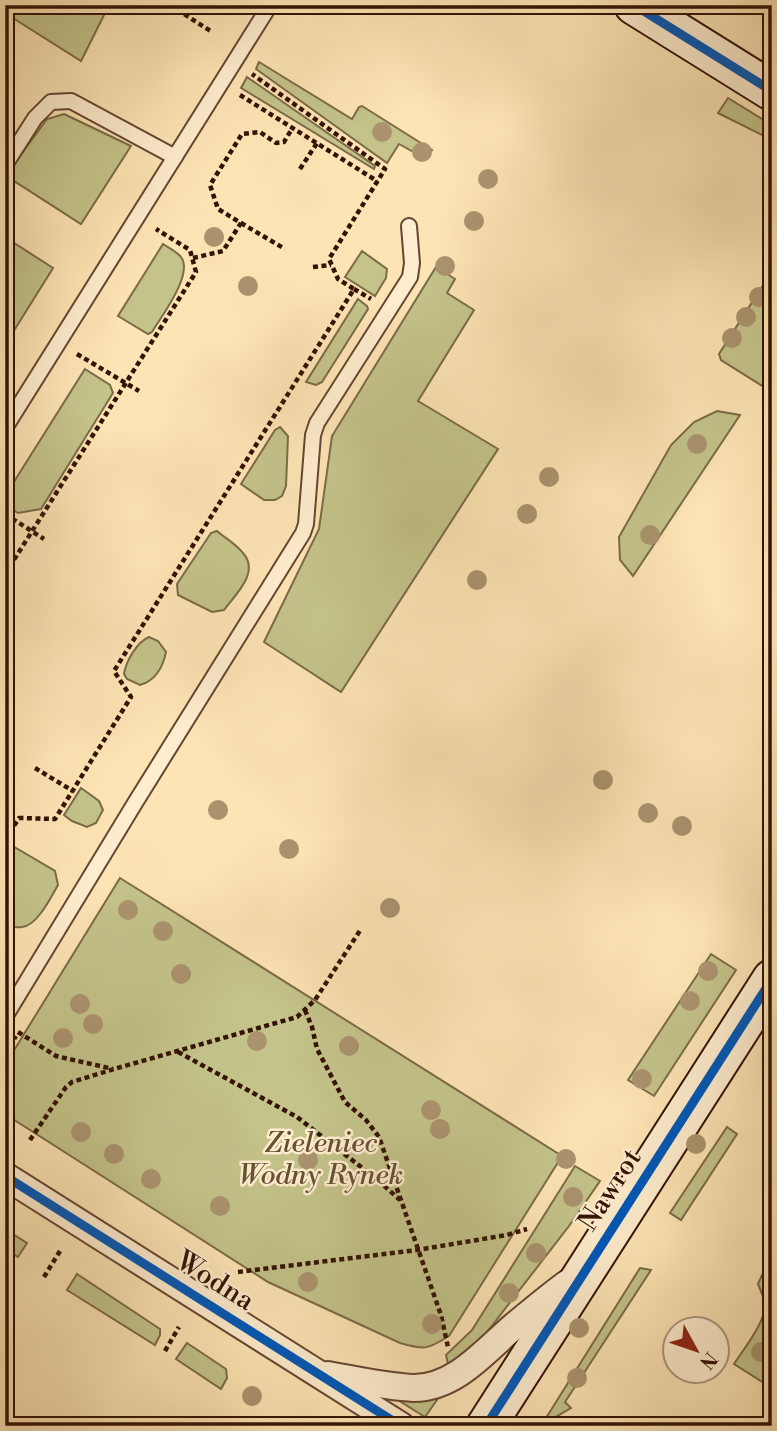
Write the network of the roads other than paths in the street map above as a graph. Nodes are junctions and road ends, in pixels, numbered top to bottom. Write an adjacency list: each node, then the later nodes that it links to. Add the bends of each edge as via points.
1 (270, 5): 4 (lane)
2 (634, 5): 3 (street)
3 (772, 91)
4 (175, 157): 5 (lane, via 71,101 51,103 35,118); 7 (lane)
5 (5, 164)
6 (409, 226): 9 (lane, via 410,277 317,423 303,533)
7 (5, 428)
8 (772, 979): 11 (street, Nawrot)
9 (5, 1017)
10 (5, 1175): 12 (street, Wodna)
11 (586, 1269): 12 (street, via 446,1381 415,1388); 14 (street, Nawrot)
12 (318, 1374): 13 (street, Wodna)
13 (401, 1426)
14 (486, 1426)

